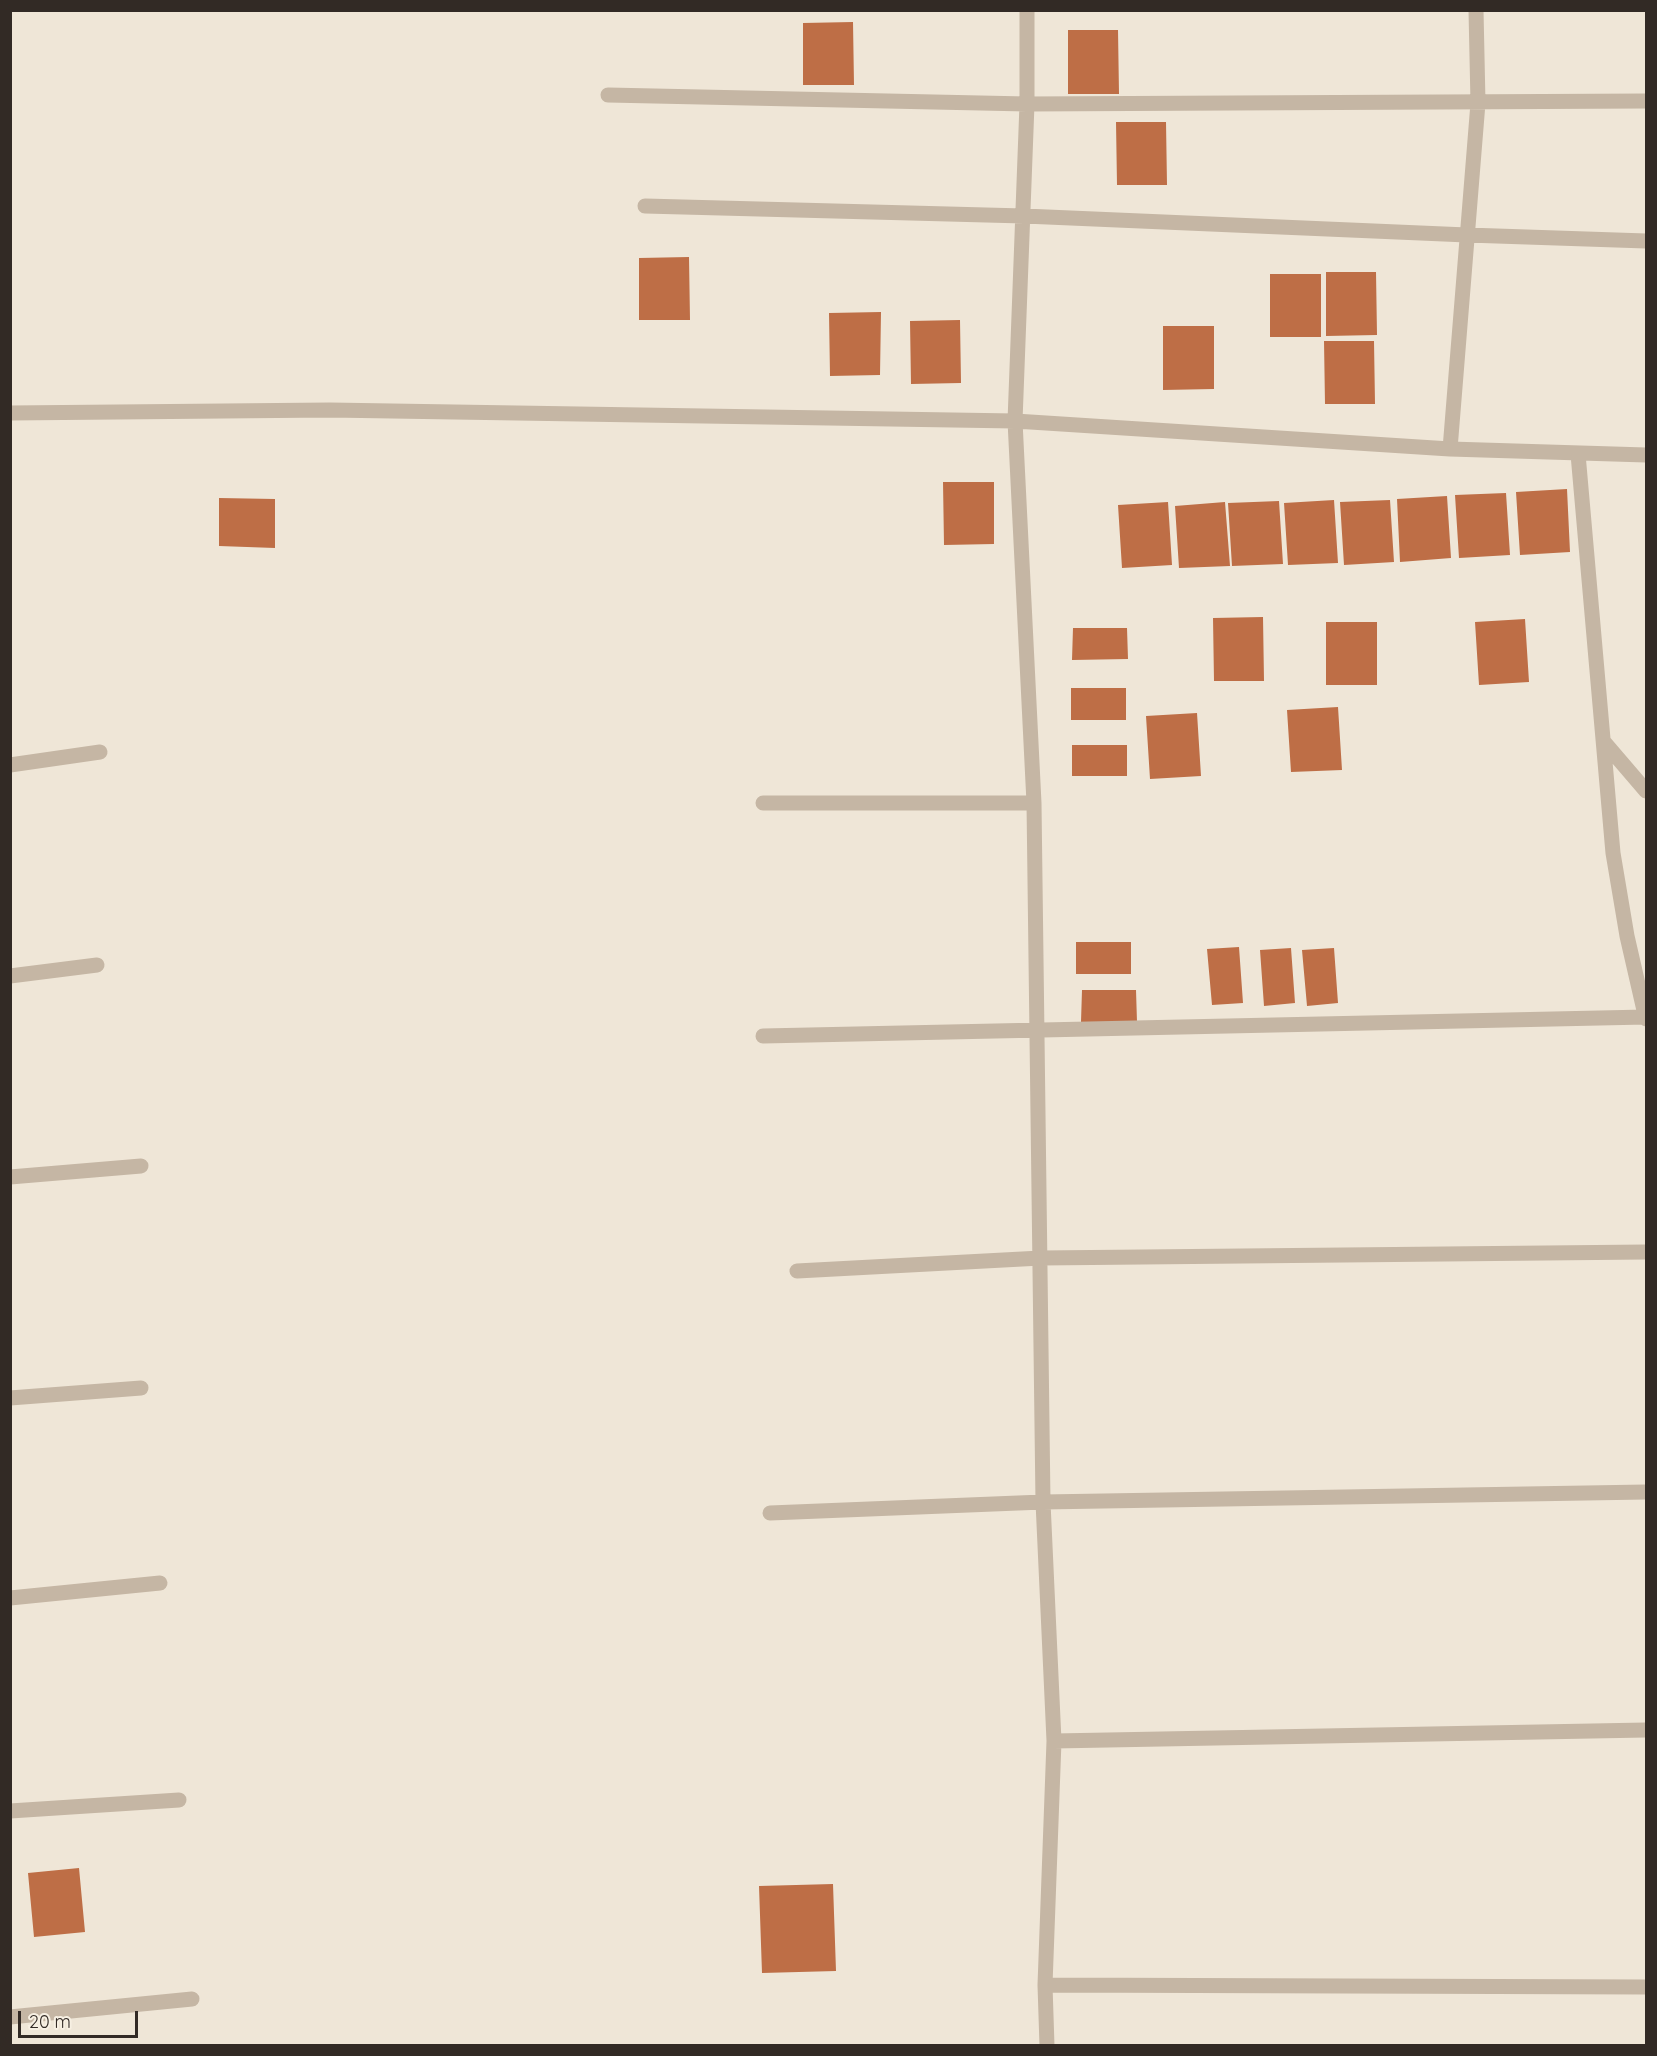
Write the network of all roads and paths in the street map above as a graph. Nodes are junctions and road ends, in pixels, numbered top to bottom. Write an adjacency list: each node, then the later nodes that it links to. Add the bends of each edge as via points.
1 (1027, 10): 6 (street)
2 (1476, 10): 5 (street)
3 (608, 95): 6 (street)
4 (1647, 101): 5 (street)
5 (1478, 103): 6 (street); 9 (street)
6 (1027, 104): 8 (street)
7 (645, 206): 8 (street)
8 (1024, 216): 9 (street); 12 (street)
9 (1467, 235): 10 (street); 13 (street)
10 (1647, 241)
11 (10, 413): 12 (street, via 330,410)
12 (1015, 421): 13 (street); 21 (street)
13 (1450, 449): 14 (street)
14 (1578, 454): 15 (street); 16 (street)
15 (1647, 455)
16 (1604, 742): 19 (street); 24 (street, via 1613,853)
17 (100, 752): 18 (street)
18 (10, 765)
19 (1647, 791)
20 (763, 803): 21 (street)
21 (1034, 804): 25 (street)
22 (97, 965): 23 (street)
23 (10, 976)
24 (1646, 1018): 25 (street)
25 (1037, 1030): 26 (street); 30 (street)
26 (763, 1036)
27 (141, 1166): 28 (street)
28 (10, 1177)
29 (1647, 1252): 30 (street)
30 (1041, 1258): 31 (street); 35 (street)
31 (797, 1271)
32 (141, 1388): 33 (street)
33 (10, 1398)
34 (1647, 1492): 35 (street)
35 (1043, 1502): 36 (street); 40 (street)
36 (770, 1513)
37 (160, 1583): 38 (street)
38 (10, 1598)
39 (1647, 1730): 40 (street)
40 (1054, 1741): 43 (street)
41 (180, 1800): 42 (street)
42 (10, 1811)
43 (1045, 1985): 44 (street); 47 (street)
44 (1647, 1987)
45 (192, 1998): 46 (street)
46 (10, 2017)
47 (1047, 2046)

